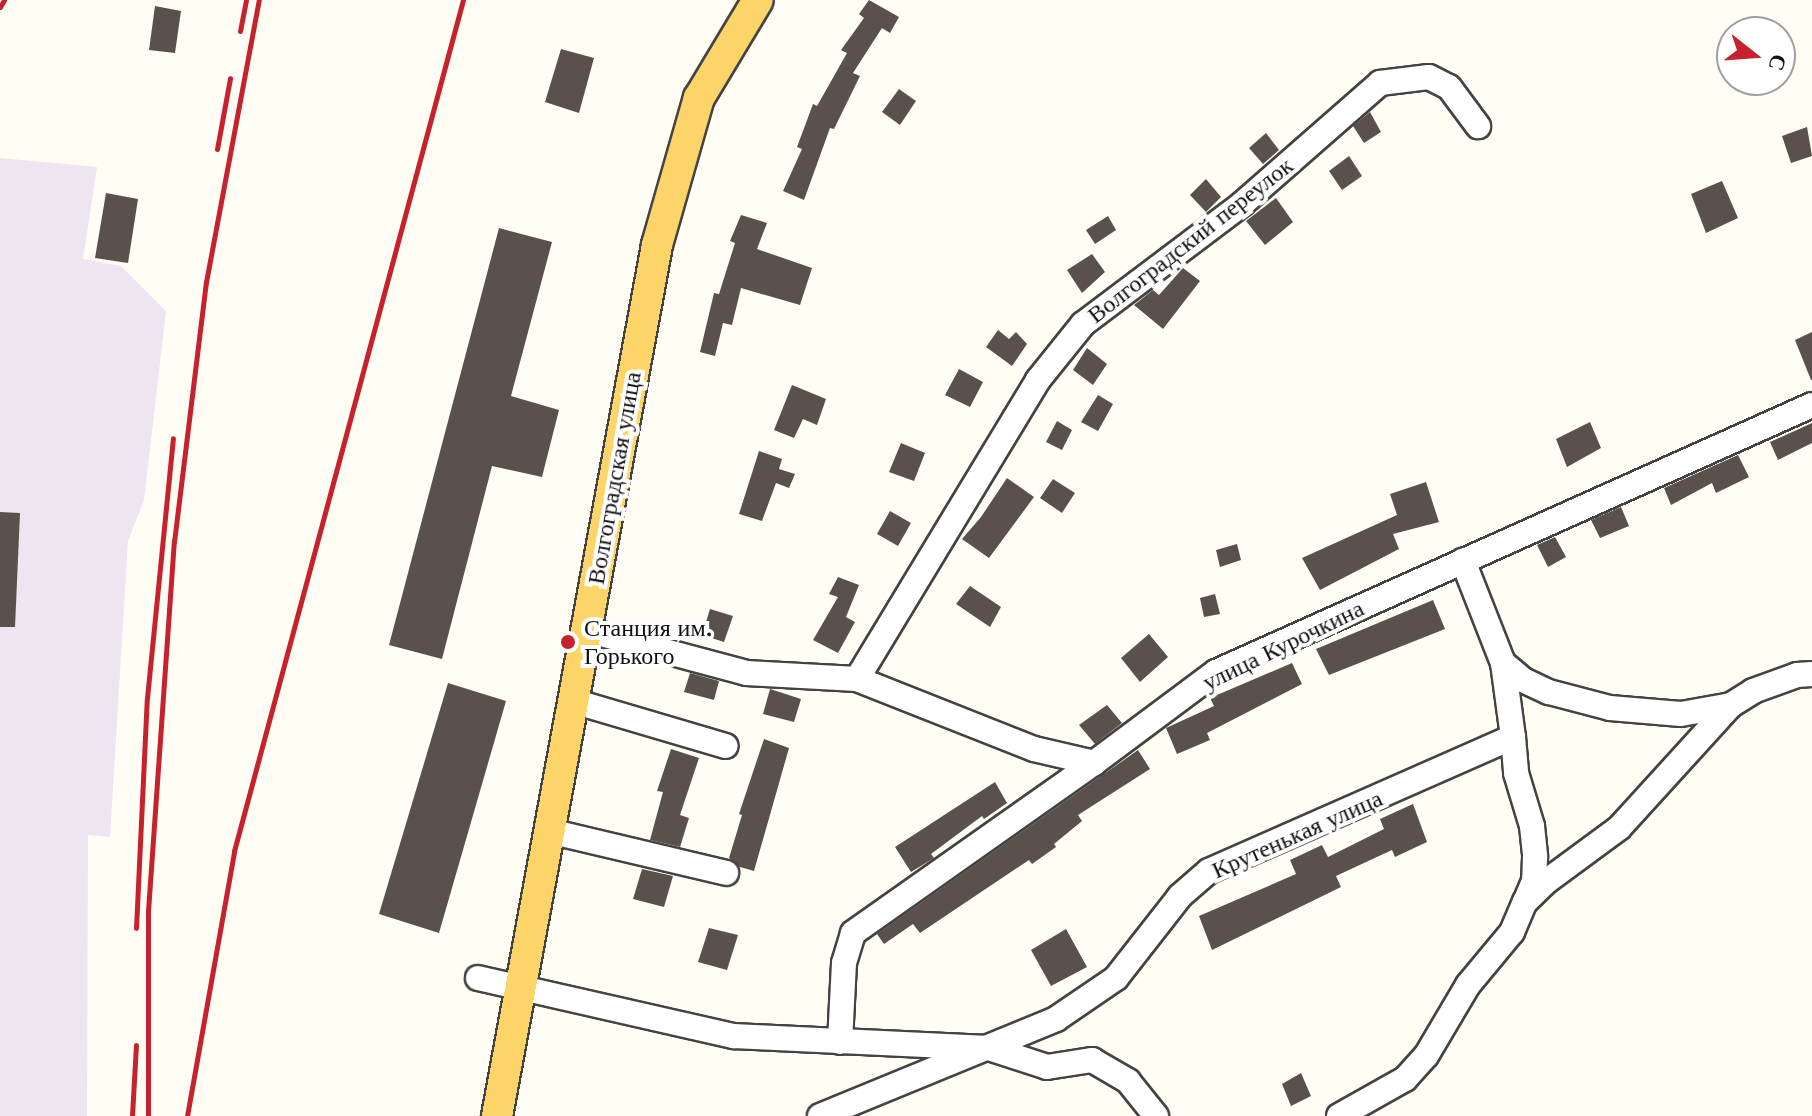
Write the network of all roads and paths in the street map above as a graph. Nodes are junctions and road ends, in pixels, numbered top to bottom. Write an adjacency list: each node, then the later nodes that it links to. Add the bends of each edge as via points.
1 (758, 0): 5 (main road, Волгоградская улица, via 699,98 657,245)
2 (1478, 126): 8 (street, Волгоградский переулок, via 1449,87 1429,77 1380,83 1242,204 1083,324 1038,380)
3 (1812, 405): 4 (street, улица Курочкина)
4 (1463, 561): 6 (street); 13 (street, улица Курочкина, via 1216,672)
5 (586, 630): 8 (street, via 746,673); 9 (main road, Волгоградская улица)
6 (1503, 663): 10 (street, via 1549,692 1610,708 1681,714); 11 (street)
7 (1812, 674): 10 (street, via 1753,691)
8 (857, 679): 13 (street, via 1034,749)
9 (573, 701): 12 (street); 14 (main road, Волгоградская улица)
10 (1731, 705): 16 (street, via 1619,828)
11 (1513, 737): 16 (street, via 1535,857 1534,881); 20 (street, Крутенькая улица, via 1209,871 1180,896 1116,978 1056,1019)
12 (726, 746)
13 (1094, 763): 19 (street, улица Курочкина, via 853,933 844,963)
14 (549, 831): 15 (street); 18 (main road, Волгоградская улица)
15 (726, 873)
16 (1525, 902): 24 (street, via 1512,932 1468,985 1426,1056 1405,1079)
17 (478, 978): 18 (street)
18 (520, 987): 19 (street, via 733,1036); 21 (main road, Волгоградская улица)
19 (840, 1042): 20 (street)
20 (989, 1048): 22 (street, Крутенькая улица); 23 (street, via 1047,1067 1092,1060 1128,1081)
21 (497, 1116)
22 (820, 1116)
23 (1156, 1116)
24 (1339, 1116)

